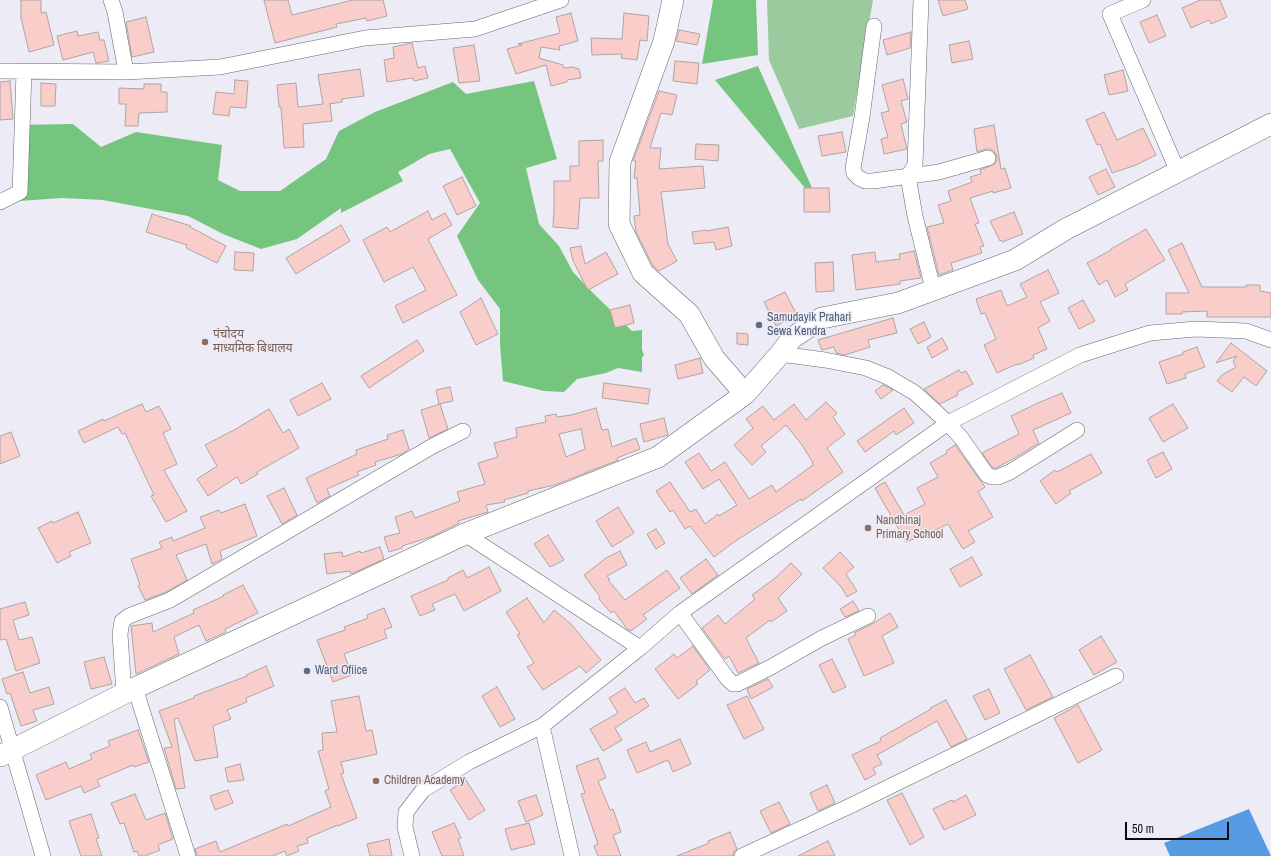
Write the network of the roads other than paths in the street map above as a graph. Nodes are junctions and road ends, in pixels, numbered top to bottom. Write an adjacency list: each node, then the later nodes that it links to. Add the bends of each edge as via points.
1 (111, 0): 10 (street)
2 (561, 0): 10 (street, via 475,29 365,38 220,68)
3 (673, 0): 19 (street, via 664,41 620,162 619,224 643,273 689,314 714,358)
4 (921, 0): 14 (street, via 915,165)
5 (1143, 0): 6 (street)
6 (1108, 7): 13 (street)
7 (874, 26): 14 (street, via 854,173 865,181)
8 (0, 71): 9 (street)
9 (24, 71): 10 (street); 15 (street, via 20,192)
10 (126, 72)
11 (1271, 124): 13 (street)
12 (988, 158): 14 (street, via 938,172)
13 (1178, 172): 16 (street, via 1066,229 1015,260)
14 (908, 176): 16 (street)
15 (0, 202)
16 (933, 289): 18 (street, via 898,303 822,318 792,338)
17 (1271, 340): 20 (street, via 1246,331 1196,329 1150,333 1080,355)
18 (780, 354): 19 (street); 20 (street, via 866,368 888,377 915,393)
19 (745, 394): 23 (street, via 658,457)
20 (948, 423): 21 (street, via 987,475 992,478 1010,472); 24 (street)
21 (1077, 430)
22 (463, 431): 28 (street, via 431,447 170,600 122,621 120,634)
23 (465, 534): 26 (street); 28 (street)
24 (680, 613): 25 (street, via 733,684); 26 (street)
25 (868, 616)
26 (640, 648): 30 (street)
27 (1116, 676): 36 (street)
28 (129, 691): 31 (street); 33 (street)
29 (0, 707): 31 (street)
30 (542, 726): 34 (street, via 469,762 423,790 406,812 405,827); 35 (street)
31 (6, 753): 32 (street)
32 (43, 856)
33 (188, 856)
34 (412, 856)
35 (572, 856)
36 (742, 856)

